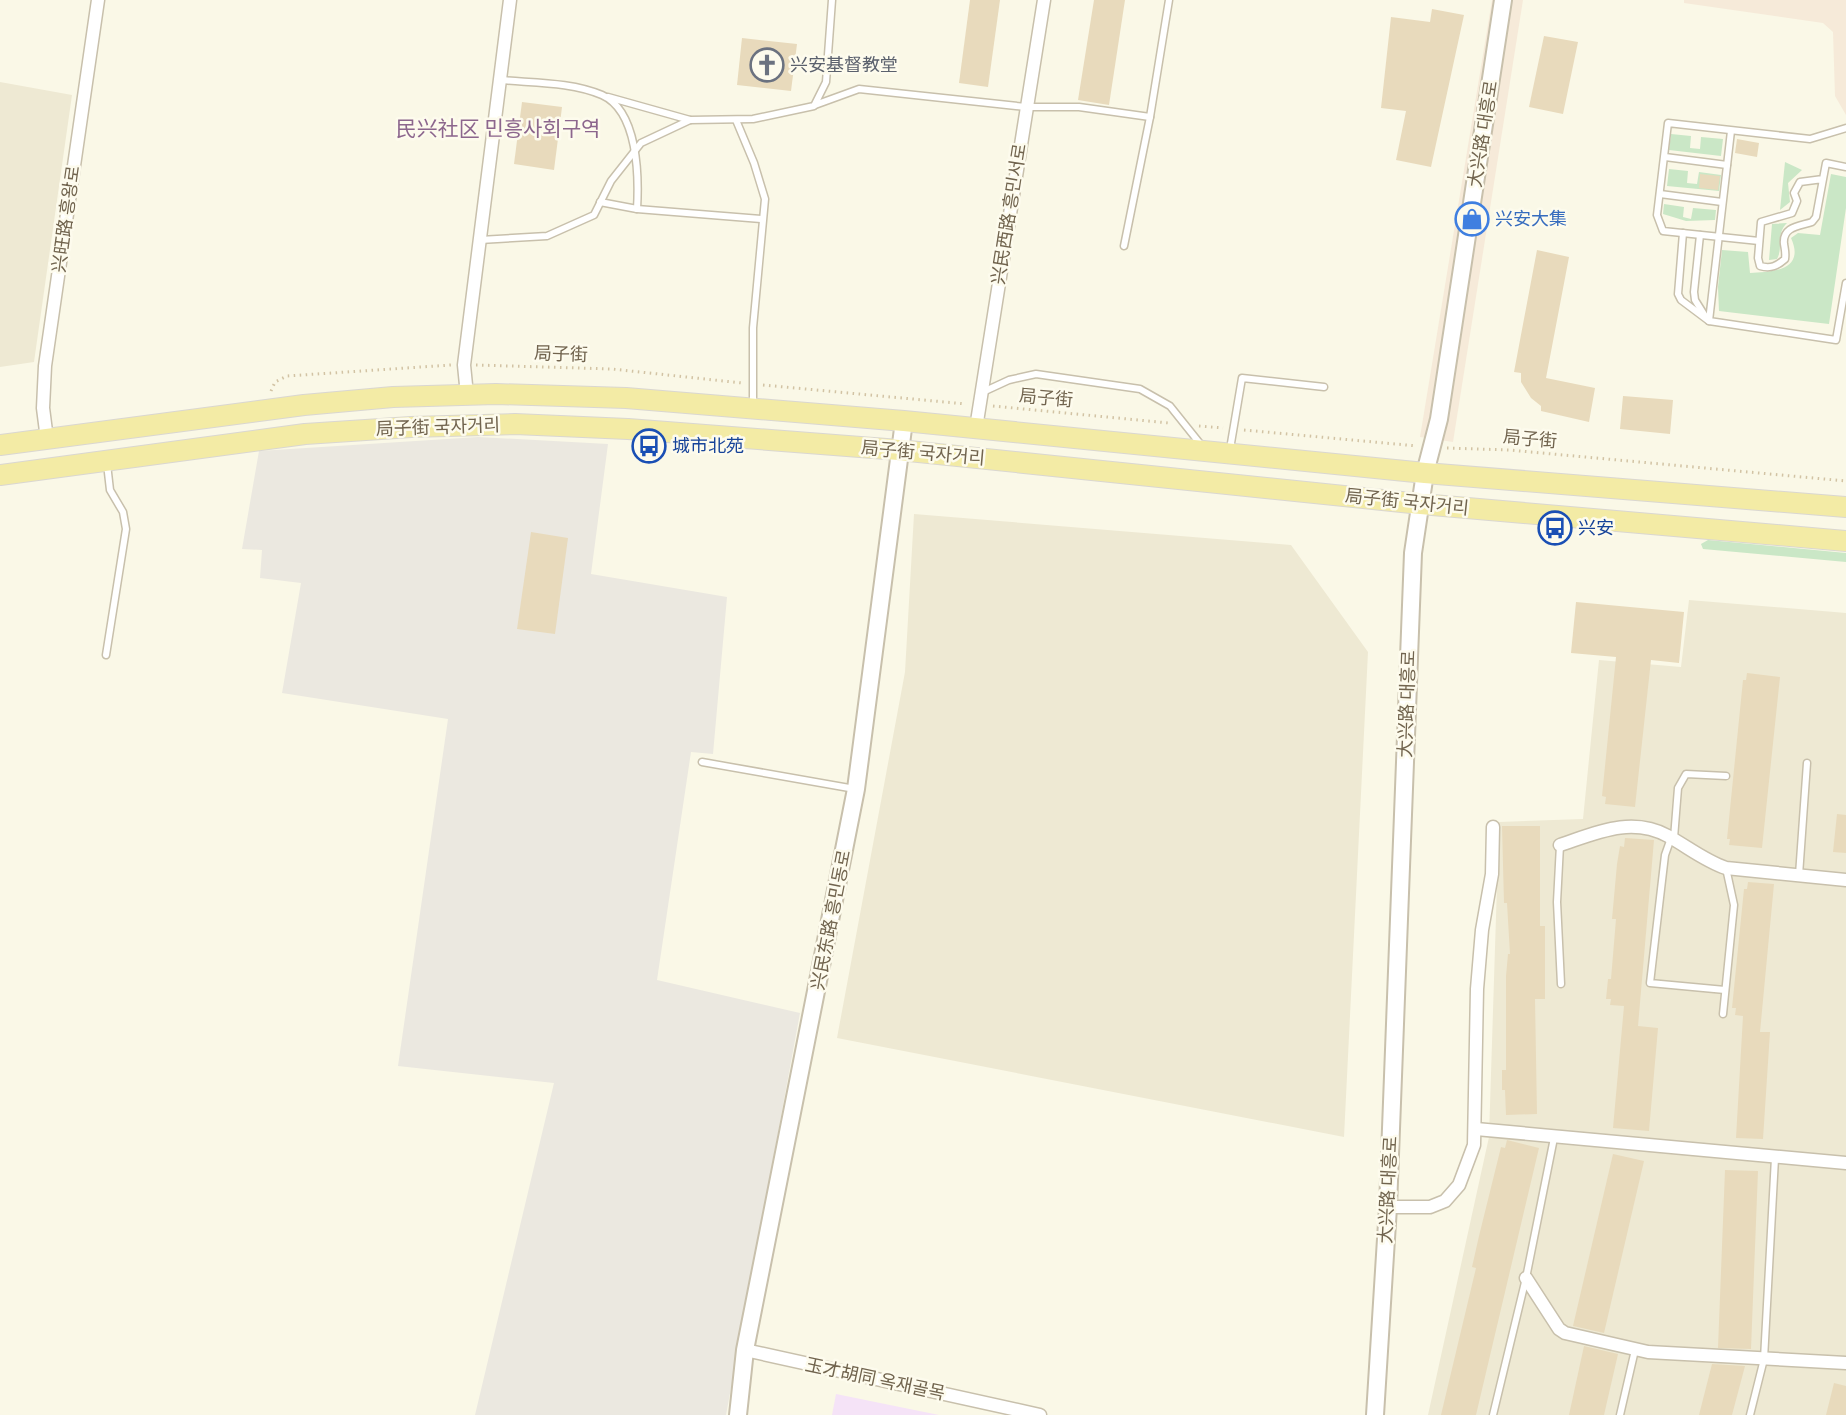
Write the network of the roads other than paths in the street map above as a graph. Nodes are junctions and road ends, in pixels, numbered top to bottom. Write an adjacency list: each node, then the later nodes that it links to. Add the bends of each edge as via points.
1 (98, 0): 41 (street, 兴旺路 흥왕로, via 45,366 42,408)
2 (510, 0): 8 (street)
3 (832, 0): 10 (lane, via 826,82)
4 (1044, 0): 11 (street, 兴民西路 흥민서로)
5 (1170, 0): 12 (lane)
6 (1493, 0): 7 (lane)
7 (1503, 0): 47 (street, 大兴路 대흥로, via 1439,419)
8 (501, 80): 9 (lane, via 576,88); 30 (street)
9 (604, 96): 13 (lane); 17 (lane, via 623,113)
10 (814, 106): 11 (lane, via 859,89); 14 (lane)
11 (1026, 107): 12 (lane, via 1079,107); 37 (street, 兴民西路 흥민서로)
12 (1150, 117): 32 (lane)
13 (690, 120): 14 (lane); 17 (lane, via 641,143)
14 (736, 120): 26 (lane, via 765,199)
15 (1846, 128): 16 (lane, via 1810,139)
16 (1731, 130): 18 (lane, via 1668,123); 19 (lane)
17 (635, 150): 23 (lane); 25 (lane)
18 (1665, 157): 19 (lane); 22 (lane)
19 (1727, 165): 24 (lane)
20 (1846, 167): 21 (lane, via 1826,163)
21 (1823, 179): 31 (lane, via 1800,182 1794,193 1796,208 1784,217 1761,222); 31 (lane, via 1816,217 1787,232 1785,259 1769,268 1760,266)
22 (1660, 194): 24 (lane); 27 (lane, via 1659,225 1663,231)
23 (600, 202): 25 (lane); 30 (lane, via 594,215 547,236)
24 (1722, 202): 29 (lane)
25 (637, 209): 26 (lane)
26 (761, 219): 38 (lane, via 753,328)
27 (1683, 233): 28 (lane); 34 (lane, via 1678,294)
28 (1700, 235): 29 (lane); 34 (lane, via 1695,300)
29 (1718, 237): 31 (lane); 34 (lane)
30 (480, 240): 36 (street, via 464,365)
31 (1760, 241)
32 (1124, 246)
33 (1846, 283): 34 (lane, via 1836,340)
34 (1709, 321)
35 (1324, 387): 45 (lane, via 1242,378)
36 (467, 395): 38 (main road, 局子街 국자거리, via 626,398); 41 (main road, 局子街 국자거리, via 393,397 262,410)
37 (980, 399): 40 (street, 兴民西路 흥민서로); 44 (lane, via 1009,380 1036,374 1140,388 1170,406)
38 (753, 408): 39 (main road, 局子街 국자거리)
39 (904, 421): 40 (main road, 局子街 국자거리); 43 (street, 兴民东路 흥민동로)
40 (976, 428): 44 (main road, 局子街 국자거리)
41 (46, 439): 42 (main road, 局子街 국자거리)
42 (0, 445)
43 (899, 450): 46 (main road, 局子街 국자거리, via 515,424 305,434); 49 (main road, 局子街 국자거리); 56 (street, 兴民东路 흥민동로)
44 (1207, 451): 45 (main road, 局子街 국자거리)
45 (1229, 453): 47 (main road, 局子街 국자거리)
46 (107, 461): 48 (main road, 局子街 국자거리); 52 (lane, via 110,490 123,512 126,529)
47 (1425, 473): 49 (street, 大兴路 대흥로); 50 (main road, 局子街 국자거리)
48 (0, 475)
49 (1421, 504): 51 (main road, 局子街 국자거리); 70 (street, 大兴路 대흥로, via 1413,565)
50 (1846, 507)
51 (1846, 541)
52 (106, 655)
53 (702, 762): 56 (lane)
54 (1807, 763): 61 (lane)
55 (1726, 776): 58 (lane, via 1686,774 1678,788)
56 (856, 789): 72 (street, 兴民东路 흥민동로)
57 (1493, 827): 66 (street, via 1492,874 1477,989)
58 (1673, 839): 59 (street, via 1640,827 1619,826); 60 (street); 64 (lane, via 1665,855 1650,983)
59 (1560, 845): 63 (lane, via 1557,902)
60 (1726, 868): 61 (street); 64 (lane, via 1734,905)
61 (1799, 875): 62 (street)
62 (1846, 880)
63 (1561, 984)
64 (1725, 990): 65 (lane)
65 (1722, 1014)
66 (1476, 1129): 67 (street); 70 (street, via 1474,1145 1453,1195 1430,1207)
67 (1554, 1138): 68 (street); 71 (lane)
68 (1775, 1158): 69 (street); 74 (lane)
69 (1846, 1163)
70 (1388, 1207): 78 (street, 大兴路 대흥로)
71 (1526, 1278): 73 (street, via 1565,1333); 79 (lane)
72 (745, 1350): 76 (street, 兴民东路 흥민동로); 77 (street, 玉才胡同 옥재골목)
73 (1635, 1350): 74 (street); 80 (lane)
74 (1764, 1359): 75 (street); 81 (lane)
75 (1846, 1363)
76 (738, 1415)
77 (1040, 1415)
78 (1375, 1415)
79 (1493, 1415)
80 (1620, 1415)
81 (1750, 1415)

